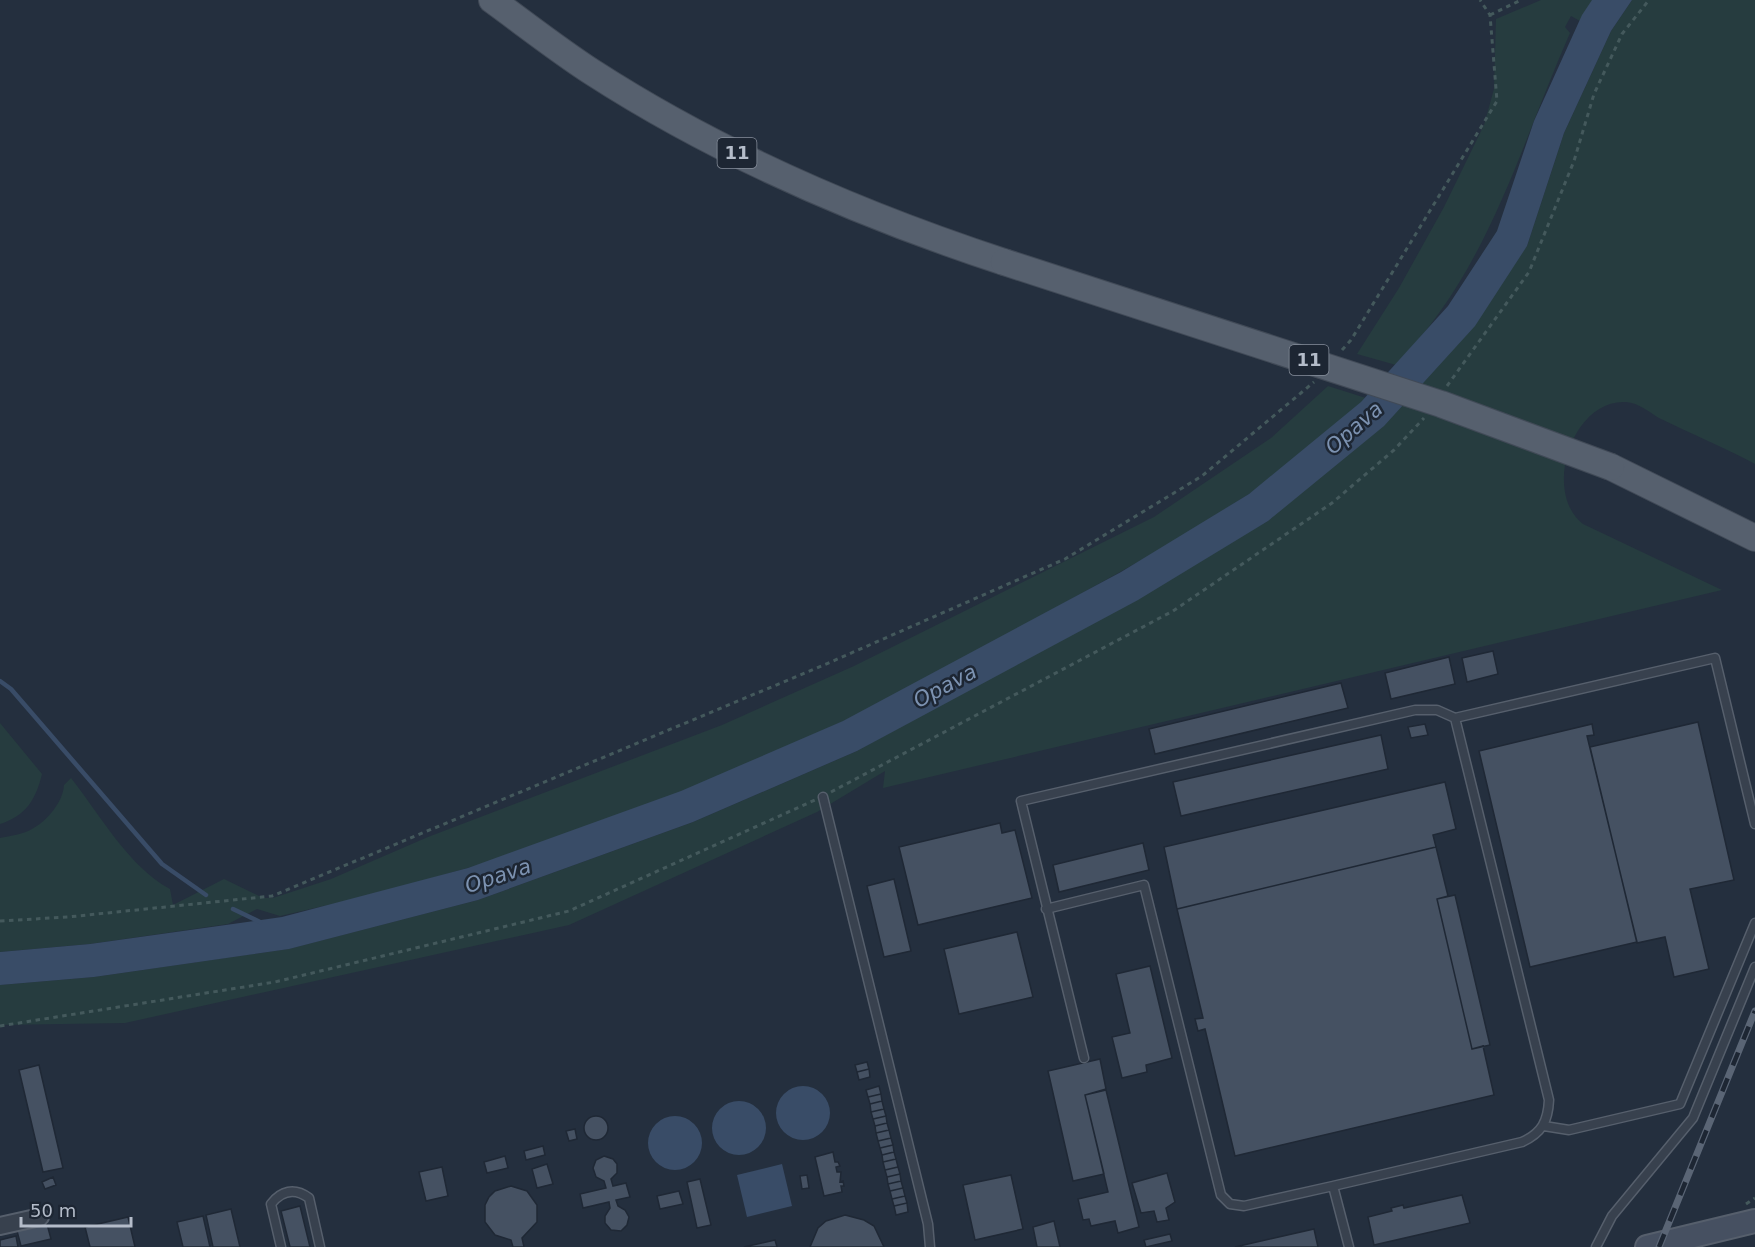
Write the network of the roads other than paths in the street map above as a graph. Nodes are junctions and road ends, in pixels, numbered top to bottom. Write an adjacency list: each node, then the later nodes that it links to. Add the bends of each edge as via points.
1 (492, 0): 2 (main road, 11, bridge, via 592,72 703,136 903,227 1441,404 1611,467)
2 (1755, 538)
3 (1455, 718): 5 (lane, via 1715,658); 6 (lane, via 1437,710 1415,710 1021,801); 10 (lane, via 1549,1100)
4 (823, 797): 17 (lane, via 928,1224)
5 (1755, 824)
6 (1046, 909): 9 (lane); 11 (lane, via 1144,885 1221,1195 1230,1204 1244,1206)
7 (1755, 923): 10 (lane, via 1680,1104 1569,1130)
8 (1755, 967): 19 (lane, via 1693,1118 1612,1216)
9 (1084, 1058)
10 (1544, 1126): 11 (lane, via 1522,1142)
11 (1333, 1186): 18 (lane)
12 (40, 1217): 14 (street)
13 (1755, 1221): 20 (street)
14 (0, 1226)
15 (281, 1247): 16 (lane, via 271,1204 287,1191 301,1192 309,1198)
16 (320, 1247)
17 (930, 1247)
18 (1349, 1247)
19 (1596, 1247)
20 (1647, 1247)

